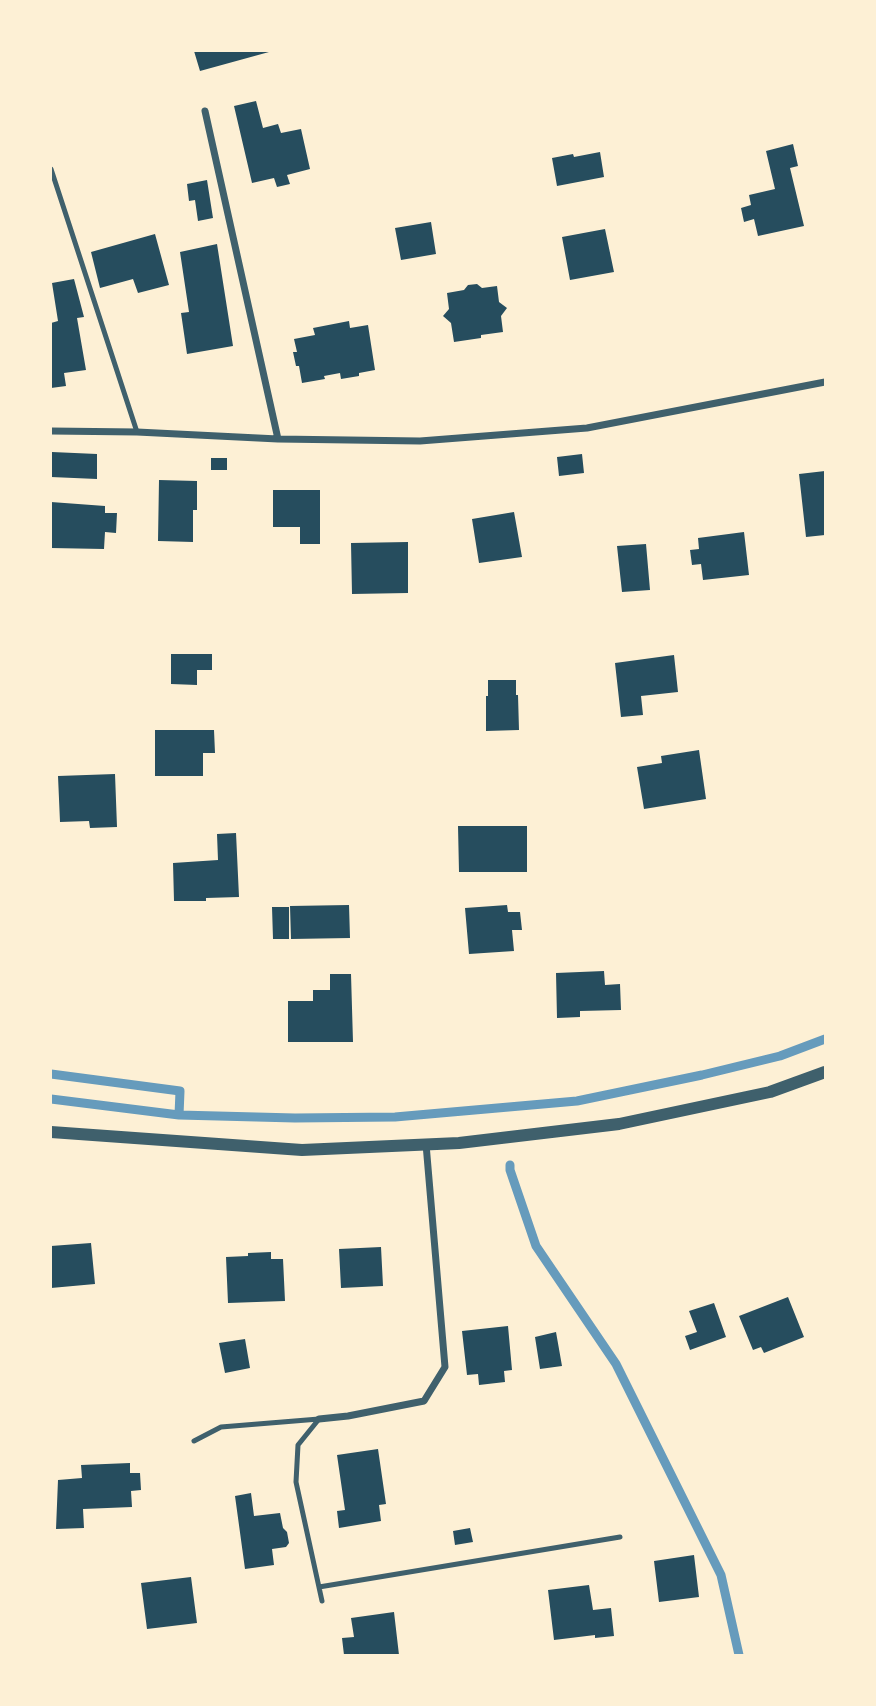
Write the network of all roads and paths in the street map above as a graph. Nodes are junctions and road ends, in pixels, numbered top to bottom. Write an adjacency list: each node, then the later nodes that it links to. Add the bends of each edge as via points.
1 (205, 111): 6 (street)
2 (51, 169): 5 (lane)
3 (825, 382): 6 (street, via 587,428 420,441)
4 (51, 432): 5 (street)
5 (137, 432): 6 (street)
6 (278, 439)
7 (825, 1072): 9 (street, via 770,1092 620,1124)
8 (51, 1132): 9 (street, via 302,1150)
9 (426, 1144): 10 (street, via 445,1367 424,1401)
10 (319, 1419): 11 (lane, via 221,1427); 13 (lane, via 298,1445 296,1482)
11 (194, 1441)
12 (620, 1536): 13 (lane)
13 (319, 1587): 14 (lane)
14 (322, 1601)

